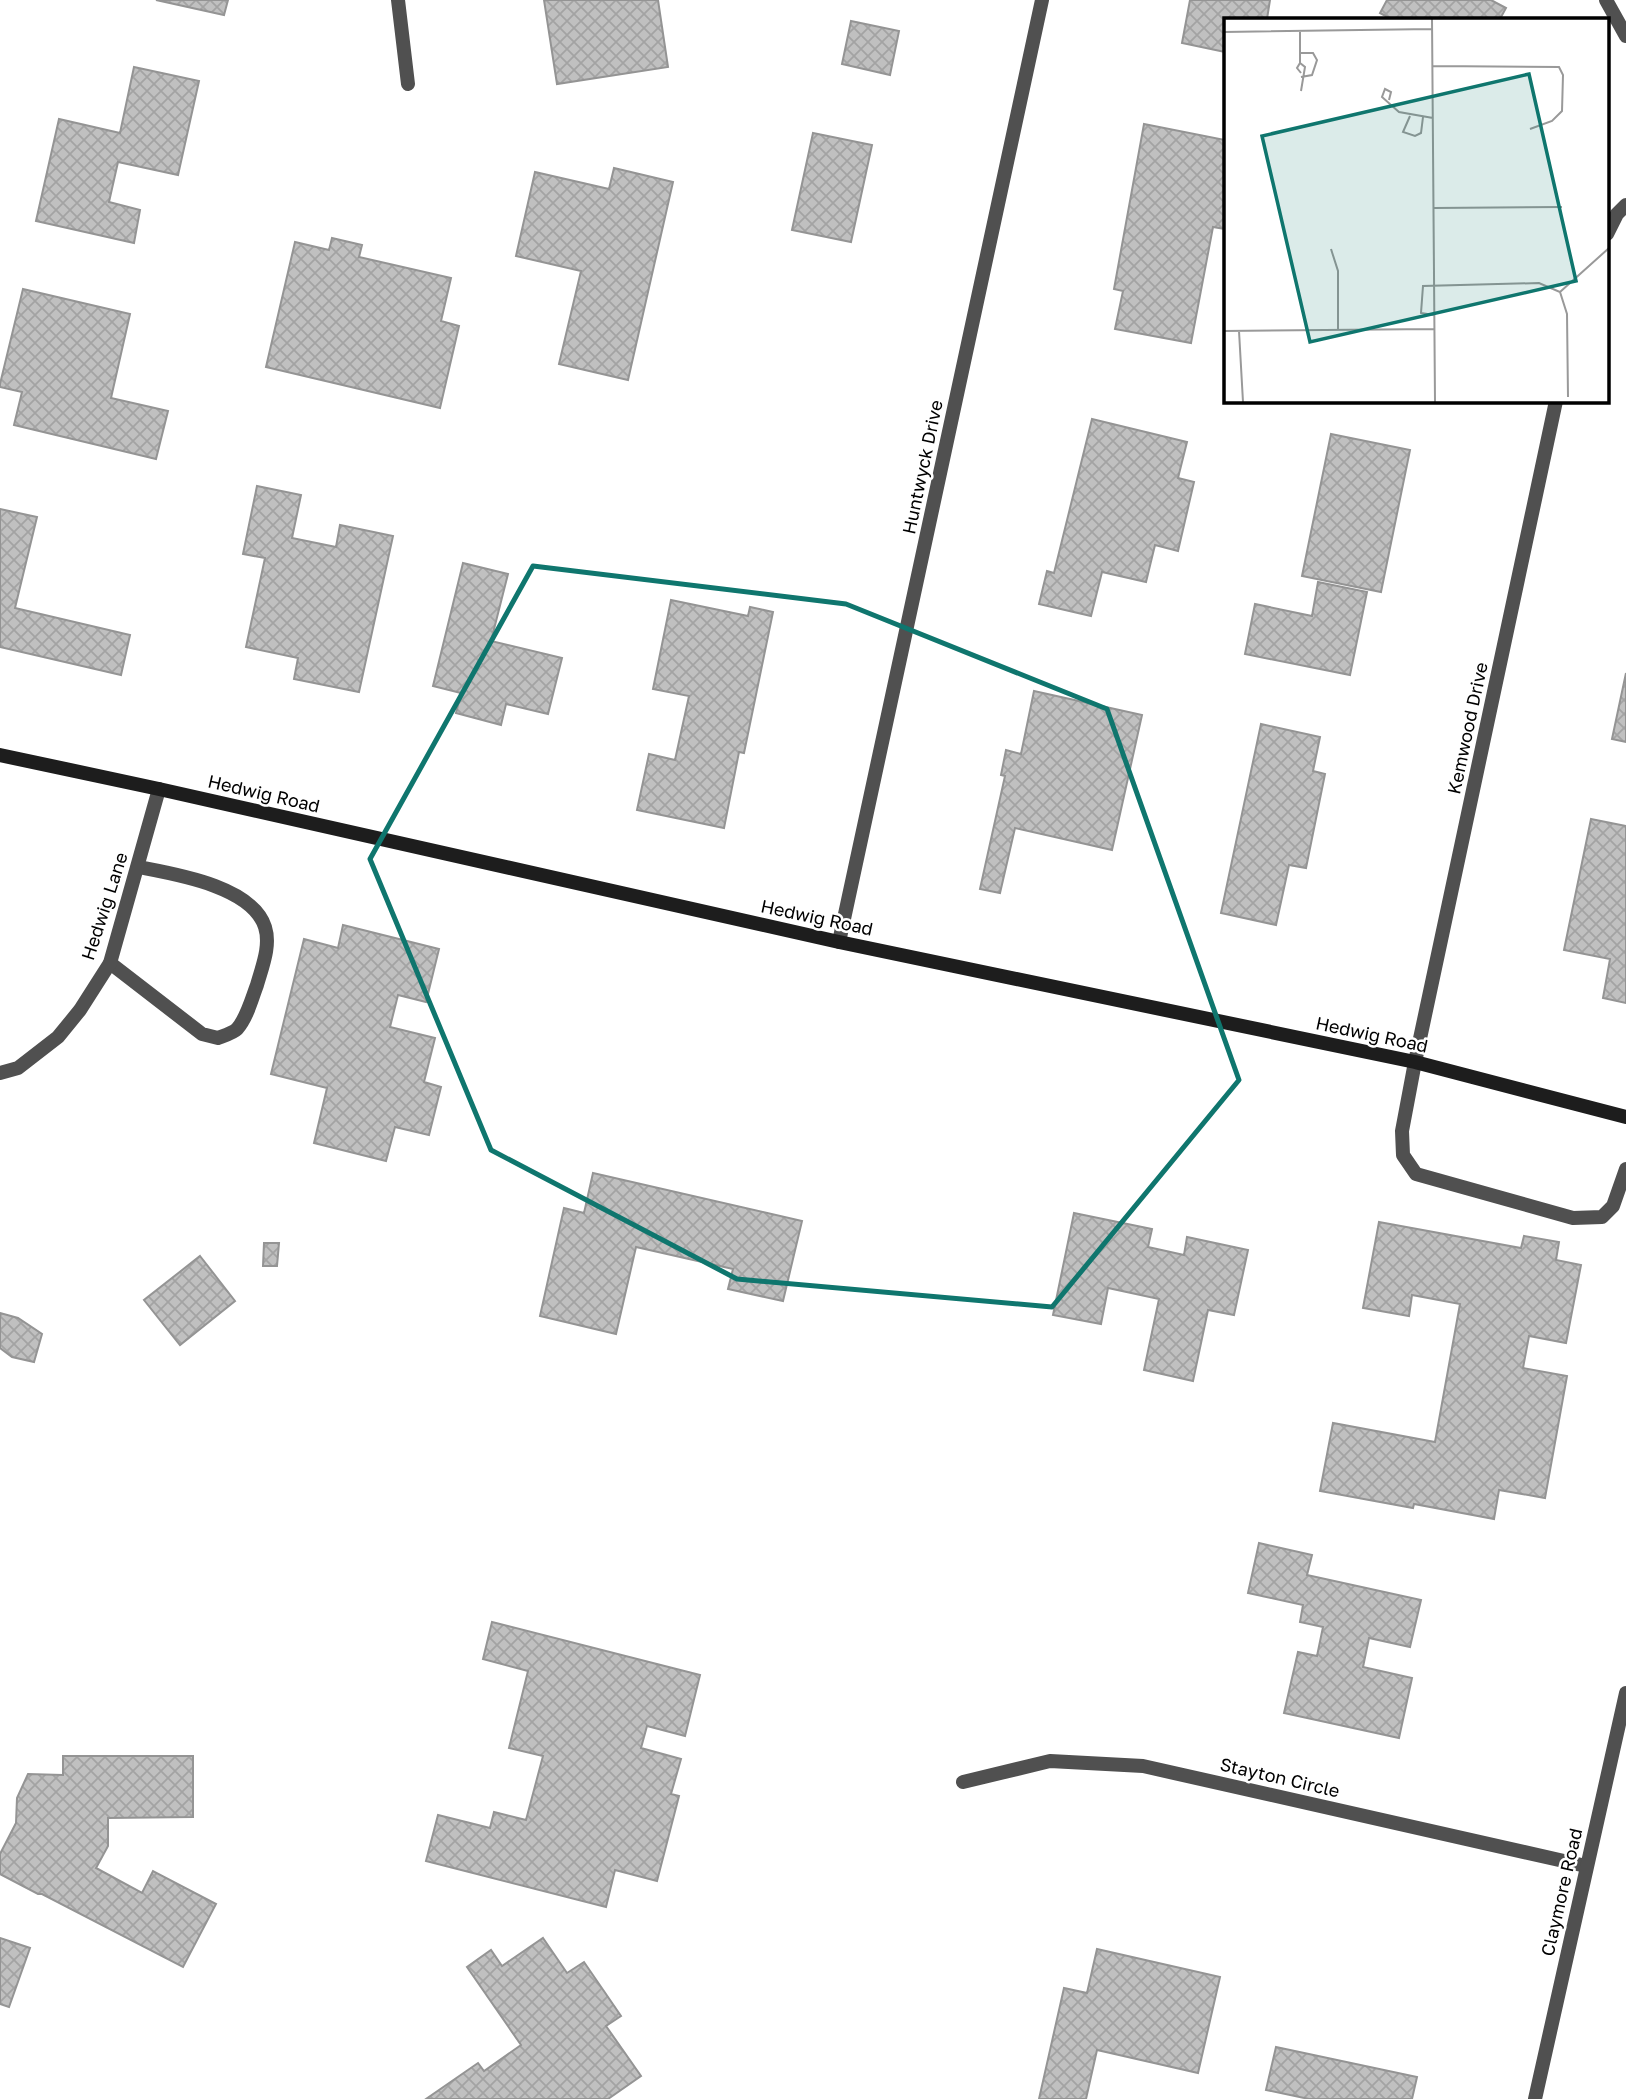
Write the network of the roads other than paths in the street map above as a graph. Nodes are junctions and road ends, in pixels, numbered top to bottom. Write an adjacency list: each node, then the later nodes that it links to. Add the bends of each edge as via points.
1 (398, 0): 5 (street)
2 (1042, 0): 12 (street, Huntwyck Drive)
3 (1606, 0): 4 (street)
4 (1626, 36)
5 (408, 83)
6 (1626, 205): 7 (street)
7 (1608, 232)
8 (1556, 402): 14 (street, Kemwood Drive)
9 (0, 755): 10 (street, Hedwig Road)
10 (159, 789): 11 (street, Hedwig Lane); 12 (street, Hedwig Road)
11 (138, 867): 13 (street, Hedwig Lane); 13 (street, via 220,888 251,906 265,927 266,955 252,1001 236,1030 218,1038 202,1034)
12 (839, 943): 14 (street, Hedwig Road)
13 (110, 963): 15 (street, Hedwig Lane, via 58,1037 18,1068)
14 (1415, 1062): 16 (street, Hedwig Road); 17 (street, Kemwood Drive, via 1402,1131 1403,1155 1416,1174 1573,1218 1602,1217 1613,1206)
15 (0, 1073)
16 (1626, 1117)
17 (1626, 1169)
18 (1626, 1693): 20 (street, Claymore Road)
19 (963, 1782): 20 (street, Stayton Circle, via 1050,1761 1143,1766)
20 (1586, 1866): 21 (street, Claymore Road)
21 (1535, 2099)

